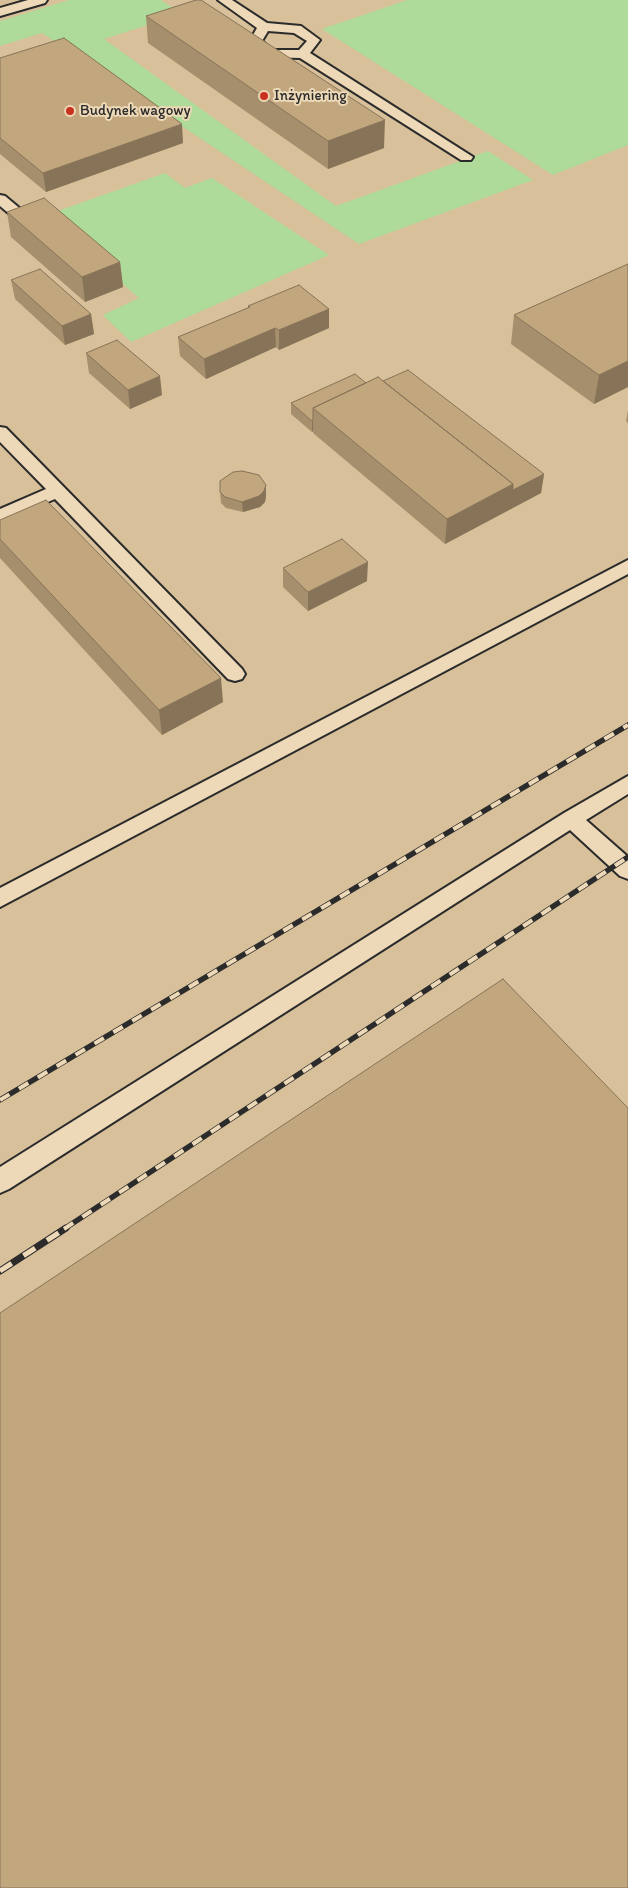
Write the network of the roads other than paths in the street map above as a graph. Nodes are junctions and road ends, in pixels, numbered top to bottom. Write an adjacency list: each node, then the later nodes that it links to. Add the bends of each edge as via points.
1 (41, 0): 3 (lane)
2 (224, 0): 4 (lane)
3 (0, 12)
4 (264, 27): 5 (lane, via 255,42 269,54); 5 (lane, via 297,29 314,40)
5 (303, 54): 6 (lane)
6 (466, 157)
7 (0, 199): 8 (lane)
8 (18, 214)
9 (0, 432): 10 (lane)
10 (57, 491): 11 (lane); 13 (lane)
11 (0, 516)
12 (628, 566): 17 (lane)
13 (235, 674)
14 (628, 784): 15 (lane)
15 (571, 819): 16 (lane); 18 (lane)
16 (628, 870)
17 (0, 898)
18 (0, 1181)

